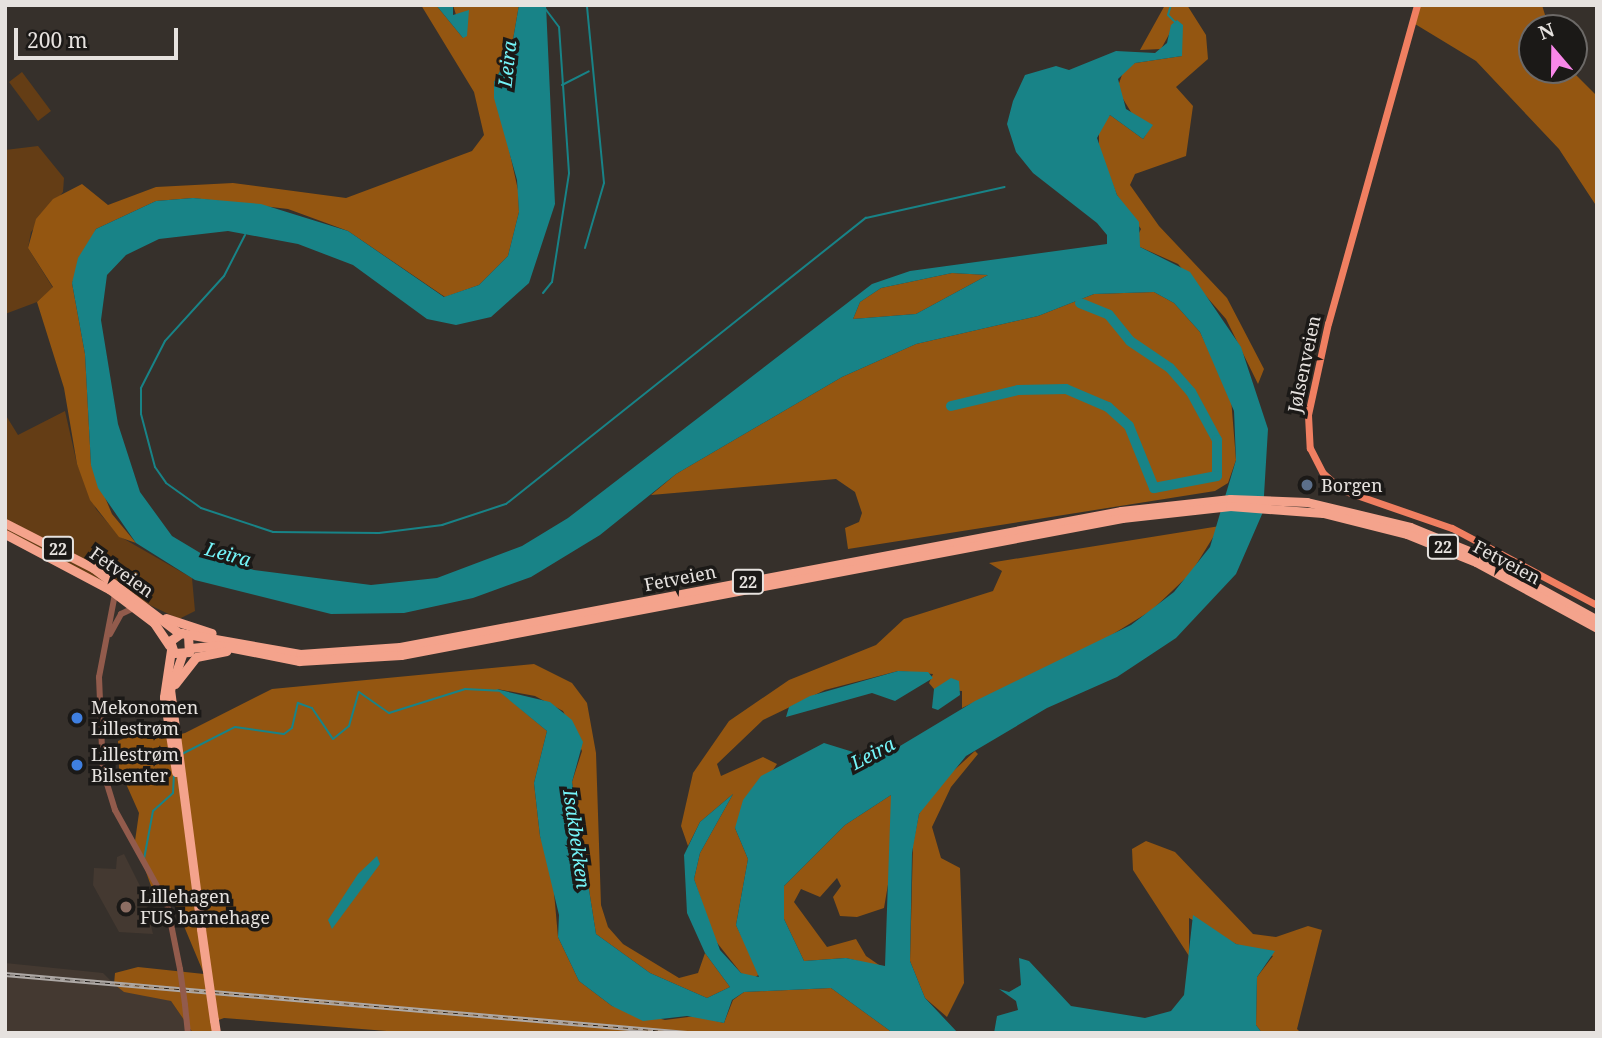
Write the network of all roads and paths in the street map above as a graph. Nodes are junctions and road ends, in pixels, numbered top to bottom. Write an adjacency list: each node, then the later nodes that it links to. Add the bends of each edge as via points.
1 (1417, 5): 6 (main road, Jølsenveien, via 1328,323 1308,415 1310,448 1323,473 1342,490 1468,535)
2 (1277, 504): 9 (highway, Fetveien / 22, via 1369,514 1425,532); 10 (highway, Fetveien / 22, via 1422,539); 15 (highway, Fetveien / 22, via 1217,503 1122,518 401,655 312,662)
3 (5, 523): 7 (highway, Fetveien / 22, via 93,568)
4 (5, 534): 5 (highway, Fetveien / 22)
5 (115, 594): 8 (highway, Fetveien / 22); 12 (street)
6 (1597, 605)
7 (146, 607): 11 (highway, Fetveien / 22); 15 (highway, 22)
8 (134, 608): 12 (street, via 121,614); 13 (highway, Fetveien / 22, via 162,632)
9 (1597, 620)
10 (1597, 628)
11 (183, 634): 13 (highway); 14 (highway); 15 (highway, Fetveien / 22)
12 (105, 645): 19 (street, bridge, via 99,691 105,783 167,904)
13 (170, 648): 16 (highway, 22); 18 (highway, via 164,697)
14 (191, 648): 15 (highway, Fetveien / 22); 16 (highway)
15 (241, 648): 17 (highway, via 211,651 191,660 176,679)
16 (182, 655): 17 (highway, via 171,677)
17 (173, 707): 18 (highway)
18 (185, 814): 20 (highway, bridge)
19 (188, 1033)
20 (216, 1033)

